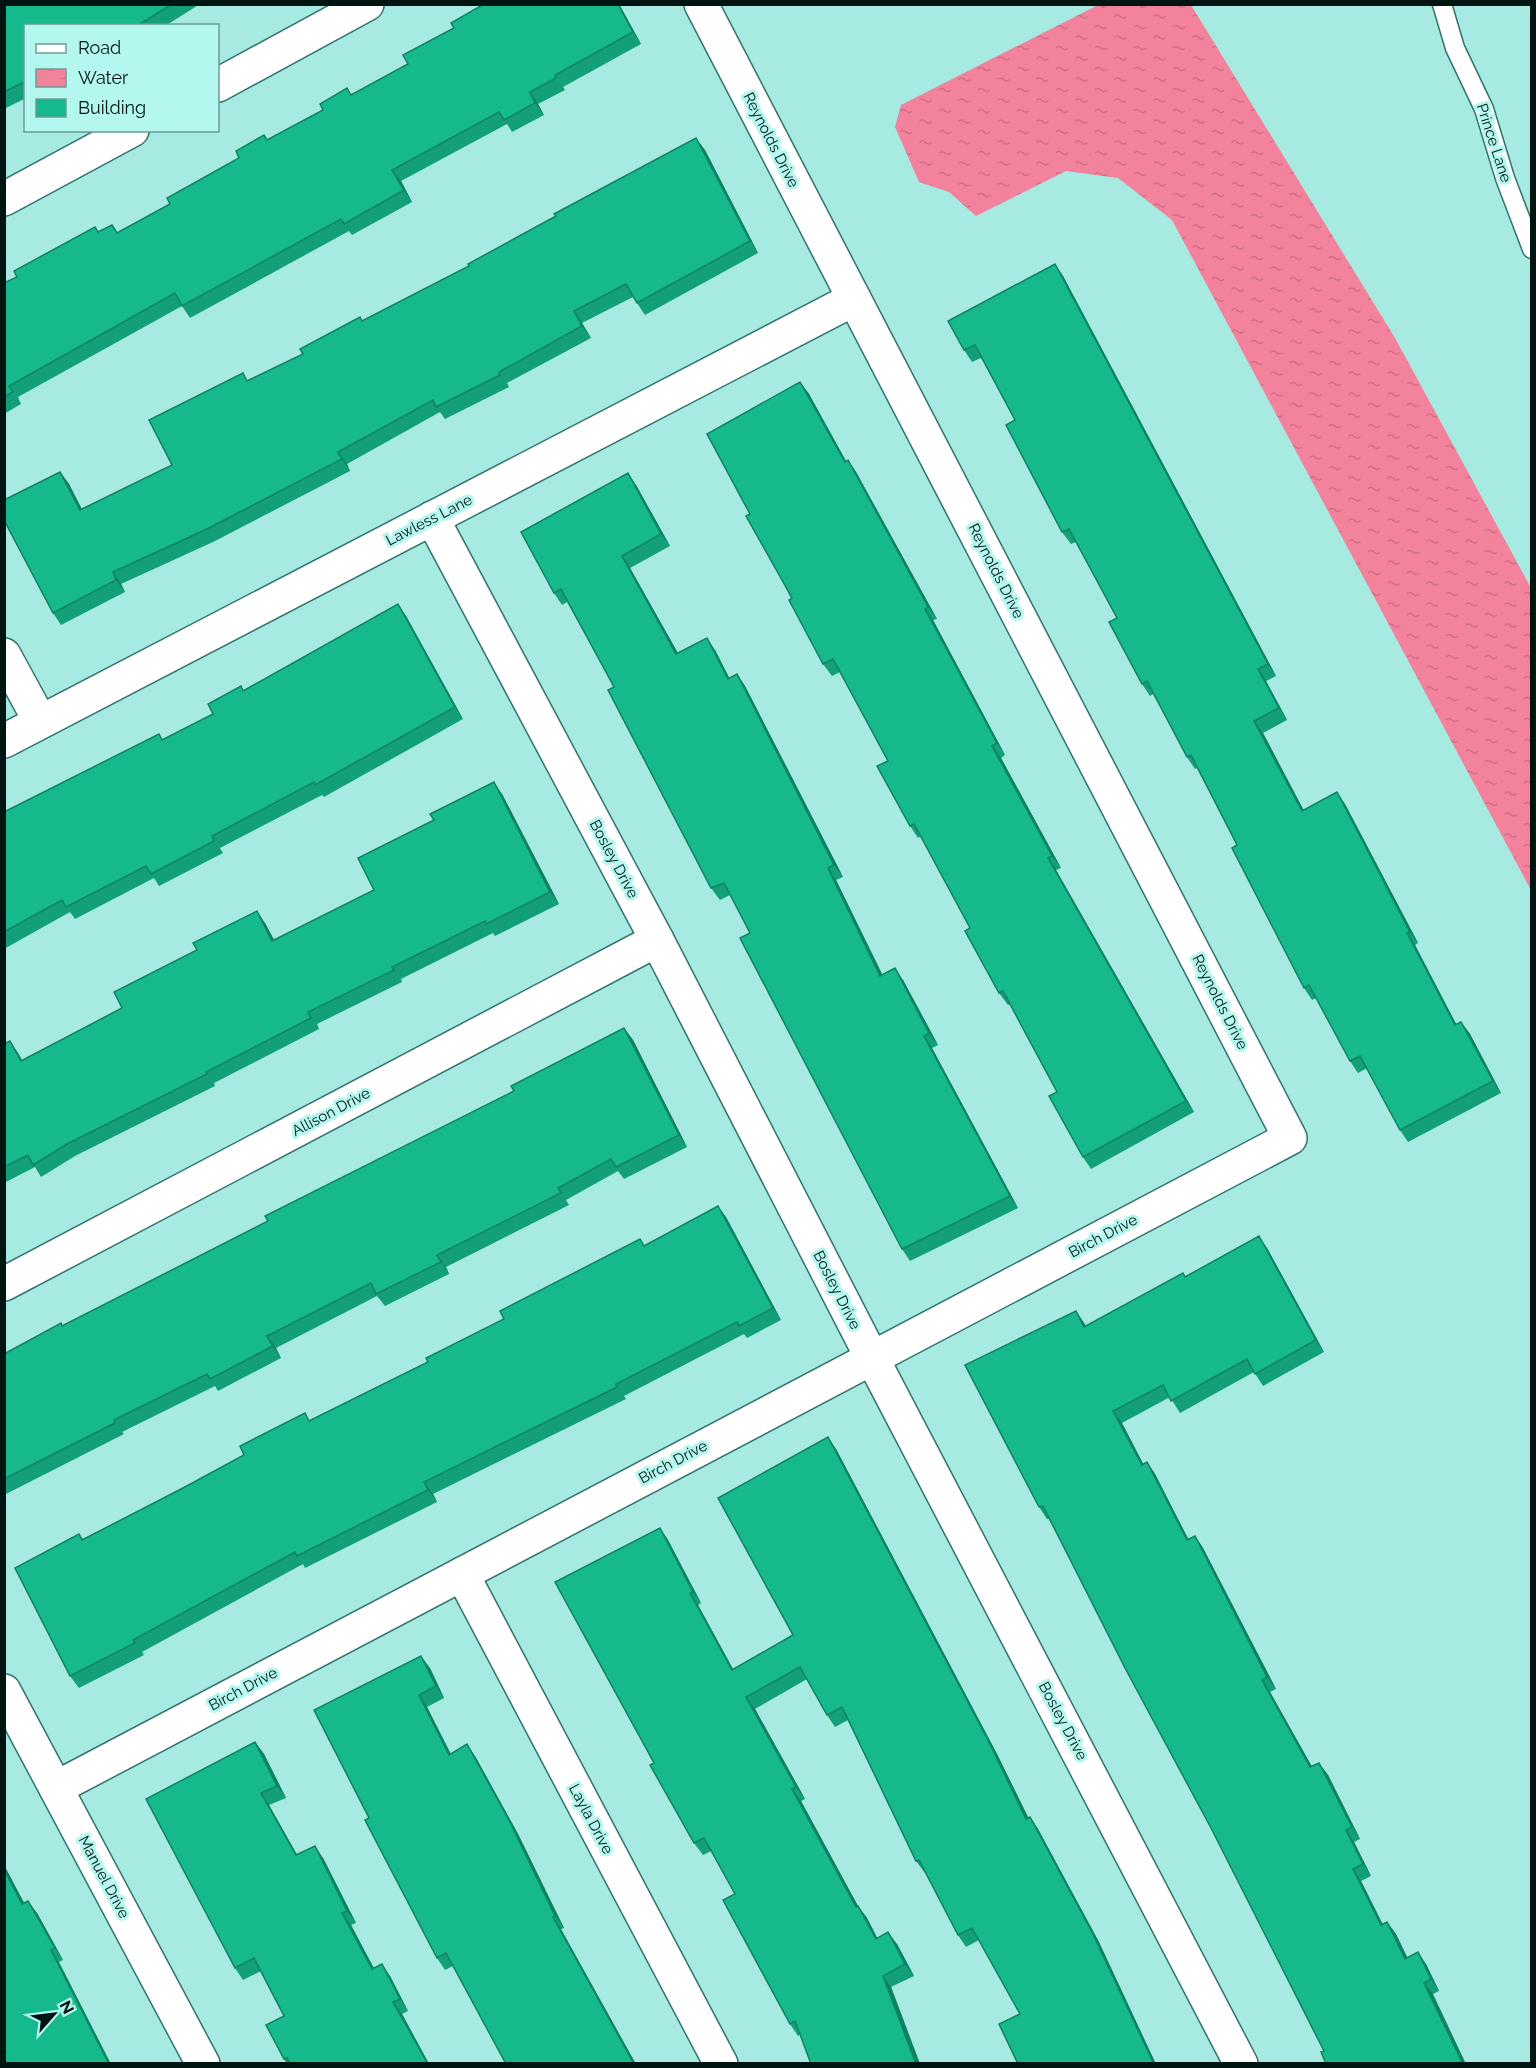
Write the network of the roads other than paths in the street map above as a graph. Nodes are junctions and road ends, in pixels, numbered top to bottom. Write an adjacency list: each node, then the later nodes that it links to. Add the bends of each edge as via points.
1 (367, 4): 4 (street)
2 (701, 4): 8 (street, Reynolds Drive)
3 (1442, 4): 7 (lane, Prince Lane, via 1455,48 1484,109)
4 (219, 84)
5 (128, 132): 6 (street)
6 (4, 199)
7 (1532, 249)
8 (854, 299): 9 (street, Lawless Lane); 14 (street, Reynolds Drive)
9 (432, 518): 11 (street, Lawless Lane); 13 (street, Bosley Drive)
10 (4, 655): 11 (street)
11 (40, 721): 12 (street, Lawless Lane)
12 (4, 741)
13 (657, 940): 15 (street, Allison Drive); 16 (street, Bosley Drive)
14 (1290, 1138): 16 (street, Birch Drive)
15 (4, 1284)
16 (872, 1358): 17 (street, Birch Drive); 22 (street, Bosley Drive)
17 (462, 1574): 19 (street, Birch Drive); 21 (street, Layla Drive)
18 (4, 1691): 19 (street, Manuel Drive)
19 (56, 1788): 20 (street, Manuel Drive)
20 (203, 2064)
21 (721, 2064)
22 (1241, 2064)

